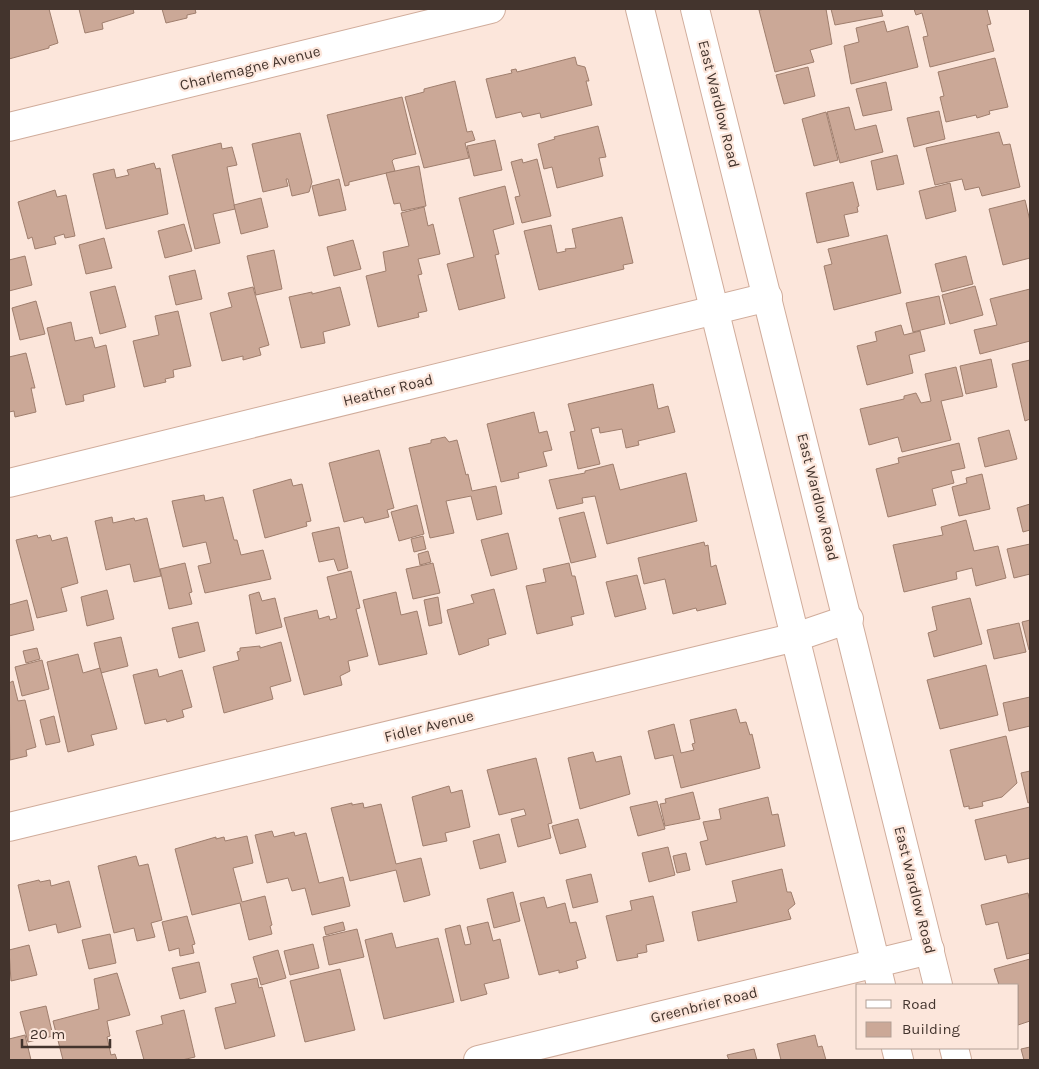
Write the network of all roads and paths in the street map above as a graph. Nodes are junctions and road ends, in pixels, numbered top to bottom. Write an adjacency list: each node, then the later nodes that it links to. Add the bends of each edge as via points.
1 (491, 9): 4 (street, Charlemagne Avenue)
2 (640, 9): 6 (street)
3 (695, 9): 5 (street, East Wardlow Road)
4 (9, 127)
5 (768, 297): 6 (street, Heather Road); 8 (street, East Wardlow Road)
6 (716, 309): 7 (street, Heather Road); 9 (street)
7 (9, 483)
8 (849, 619): 9 (street, Fidler Avenue); 11 (street, East Wardlow Road)
9 (796, 637): 10 (street, Fidler Avenue); 12 (street)
10 (9, 827)
11 (930, 950): 12 (street, Greenbrier Road); 13 (street, East Wardlow Road)
12 (878, 974): 14 (street, Greenbrier Road)
13 (938, 984)
14 (478, 1060)

